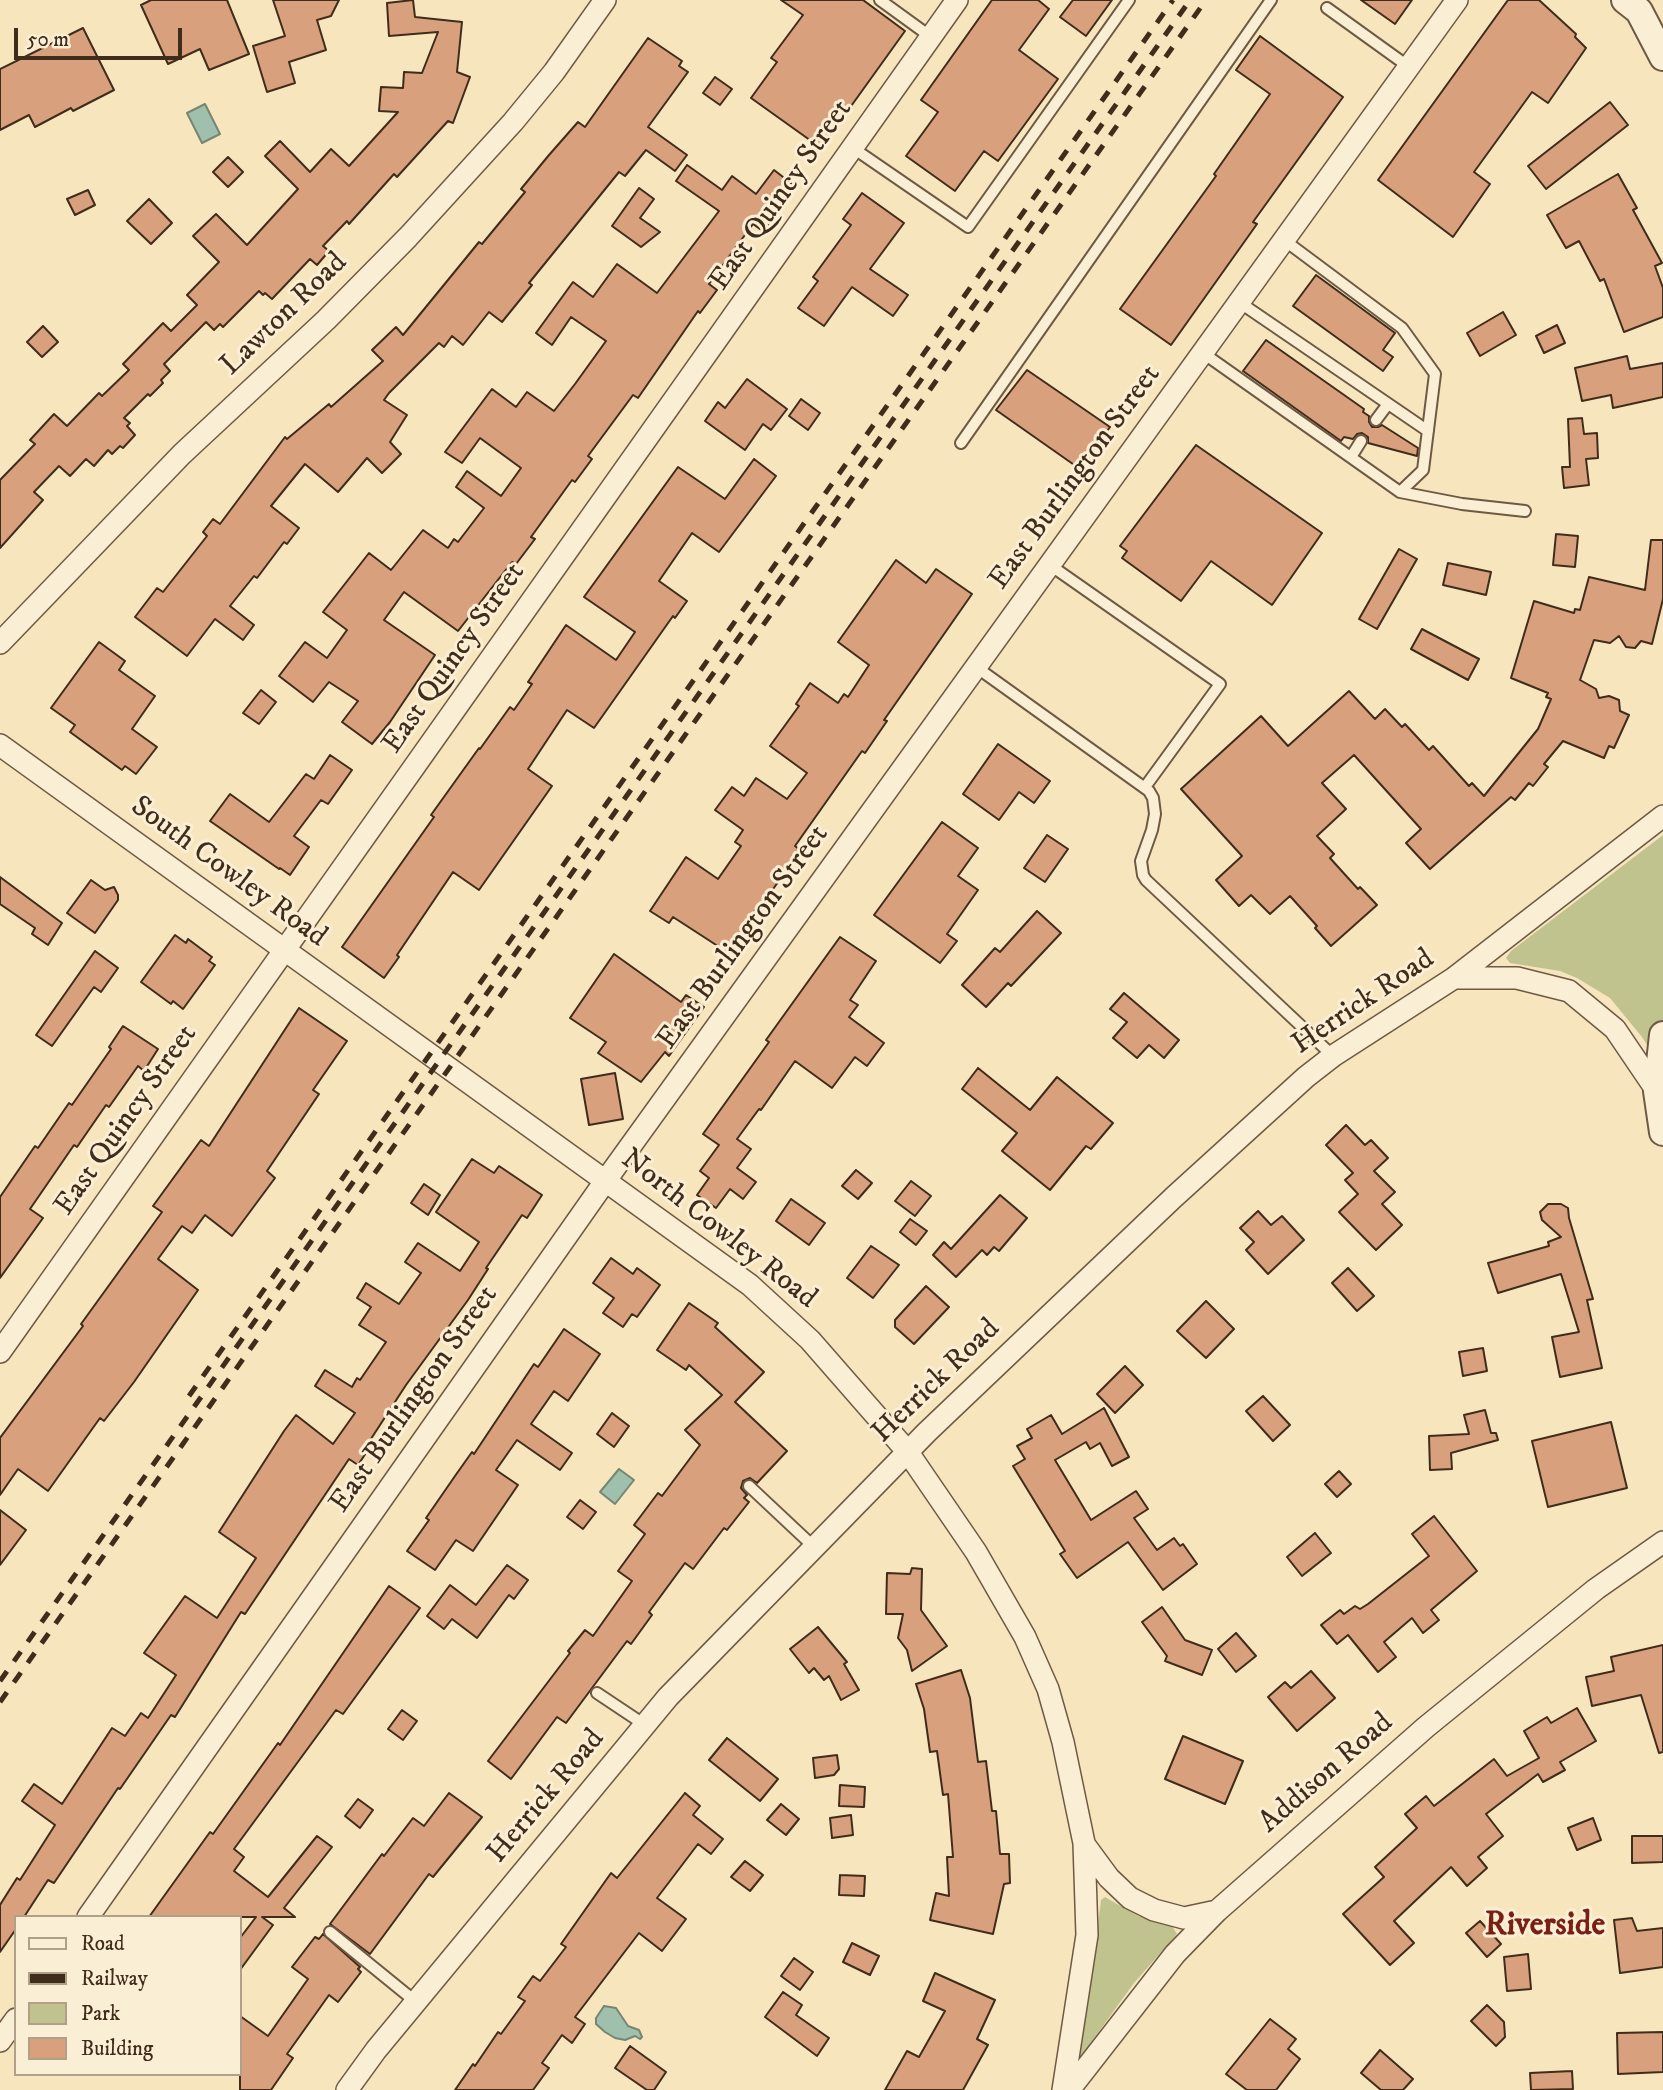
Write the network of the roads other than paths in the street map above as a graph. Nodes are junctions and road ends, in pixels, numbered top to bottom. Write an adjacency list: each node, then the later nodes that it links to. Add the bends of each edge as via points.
1 (880, 0): 10 (lane)
2 (957, 0): 10 (street, East Quincy Street)
3 (1129, 0): 13 (lane, via 968,227)
4 (1270, 0): 21 (lane)
5 (1457, 0): 12 (street, East Burlington Street)
6 (1633, 4): 9 (street); 11 (street)
7 (597, 5): 26 (street, Lawton Road, via 554,72 408,237 182,454)
8 (1327, 8): 12 (lane)
9 (1663, 24)
10 (931, 37): 13 (street, East Quincy Street)
11 (1663, 57)
12 (1409, 67): 14 (street, East Burlington Street)
13 (853, 148): 31 (street, East Quincy Street)
14 (1284, 240): 15 (street, East Burlington Street); 19 (lane, via 1402,328 1435,374)
15 (1240, 302): 16 (street, East Burlington Street); 17 (lane)
16 (1203, 353): 22 (lane); 25 (street, East Burlington Street)
17 (1388, 404): 18 (lane); 19 (lane)
18 (1376, 420)
19 (1428, 431): 23 (lane, via 1423,470)
20 (1361, 441): 22 (lane)
21 (961, 443)
22 (1351, 457): 23 (lane)
23 (1400, 492): 24 (lane)
24 (1524, 512)
25 (1050, 565): 27 (street, East Burlington Street); 29 (lane, via 1220,684)
26 (0, 643)
27 (976, 667): 29 (lane); 38 (street, East Burlington Street)
28 (0, 745): 31 (street, South Cowley Road)
29 (1146, 787): 35 (lane, via 1155,814 1141,861 1146,880)
30 (1663, 817): 32 (street, Herrick Road)
31 (284, 951): 34 (street, South Cowley Road); 39 (street, East Quincy Street)
32 (1454, 978): 35 (street, Herrick Road); 36 (street, via 1517,978 1569,991 1615,1029)
33 (1663, 1035): 36 (street)
34 (421, 1049): 38 (street, North Cowley Road)
35 (1333, 1056): 40 (street, Herrick Road, via 1174,1197)
36 (1657, 1091): 37 (street)
37 (1663, 1132)
38 (606, 1180): 40 (street, North Cowley Road, via 780,1312); 48 (street, East Burlington Street)
39 (0, 1352)
40 (907, 1451): 43 (street, Herrick Road); 46 (street, North Cowley Road, via 976,1552 1030,1648 1063,1742)
41 (749, 1486): 43 (lane)
42 (1663, 1542): 47 (street, Addison Road, via 1596,1589 1434,1721)
43 (814, 1547): 45 (street, Herrick Road)
44 (597, 1693): 45 (lane)
45 (645, 1725): 50 (street, Herrick Road)
46 (1084, 1843): 47 (street, North Cowley Road, via 1130,1898 1184,1918); 54 (street, North Cowley Road, via 1087,1935)
47 (1217, 1911): 55 (street, Addison Road, via 1175,1954)
48 (89, 1915)
49 (330, 1932): 50 (lane)
50 (416, 2001): 53 (street, Herrick Road)
51 (14, 2022): 52 (street)
52 (0, 2041)
53 (347, 2090)
54 (1063, 2090)
55 (1069, 2090)

